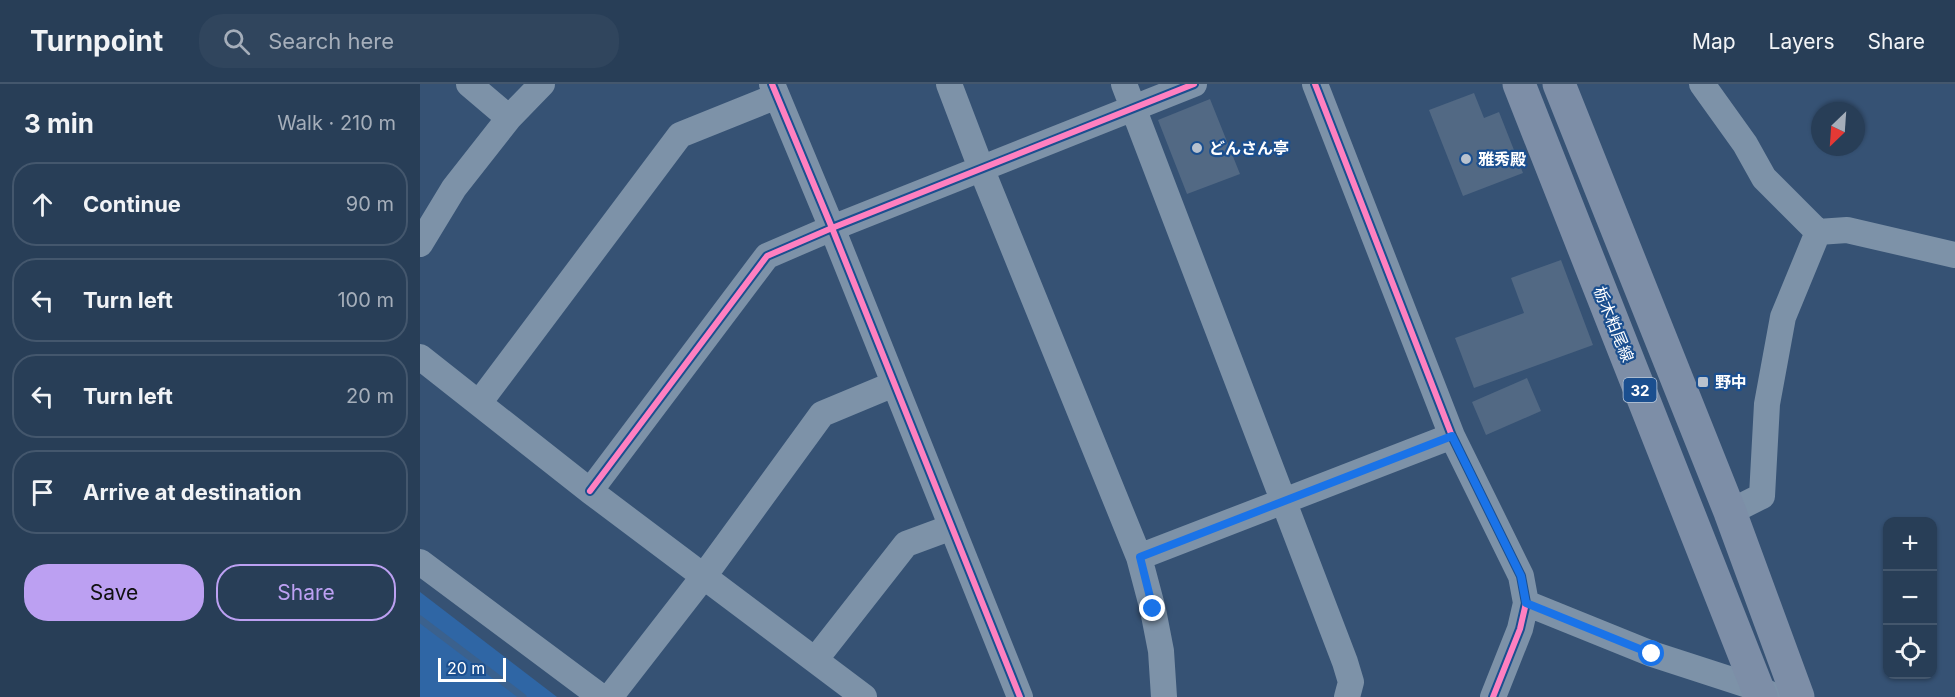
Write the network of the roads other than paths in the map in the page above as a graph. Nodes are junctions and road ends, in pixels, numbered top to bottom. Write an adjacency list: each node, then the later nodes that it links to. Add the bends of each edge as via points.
1 (469, 84): 12 (street)
2 (542, 84): 12 (street)
3 (949, 84): 13 (street)
4 (1124, 84): 11 (street)
5 (1194, 84): 11 (street)
6 (1315, 84): 21 (street)
7 (1519, 84): 31 (main road, 栃木粕尾線 / 32)
8 (1559, 84): 24 (main road, 32)
9 (1702, 84): 15 (street, via 1764,178)
10 (774, 90): 14 (street); 20 (street, via 680,135)
11 (1134, 108): 13 (street); 23 (street)
12 (509, 118): 16 (street, via 454,188)
13 (981, 168): 14 (street); 26 (street)
14 (832, 228): 19 (street); 22 (street, via 767,256)
15 (1818, 232): 17 (street, via 1847,230); 24 (street, via 1783,317 1767,404 1762,496)
16 (420, 244)
17 (1955, 255)
18 (420, 357): 20 (street)
19 (894, 384): 25 (street); 28 (street, via 822,414)
20 (479, 403): 22 (street)
21 (1452, 436): 23 (street); 29 (street, via 1521,576)
22 (590, 491): 28 (street)
23 (1285, 501): 26 (street); 37 (street, via 1346,662 1351,682)
24 (1730, 512): 39 (main road, 32)
25 (952, 527): 30 (street, via 906,544); 35 (street)
26 (1140, 557): 36 (street, via 1161,651)
27 (420, 562): 32 (street)
28 (704, 576): 30 (street); 33 (street)
29 (1526, 603): 31 (street); 38 (street)
30 (815, 660): 34 (street)
31 (1765, 694)
32 (601, 697)
33 (610, 697)
34 (864, 697)
35 (1020, 697)
36 (1164, 697)
37 (1347, 697)
38 (1493, 697)
39 (1798, 697)

